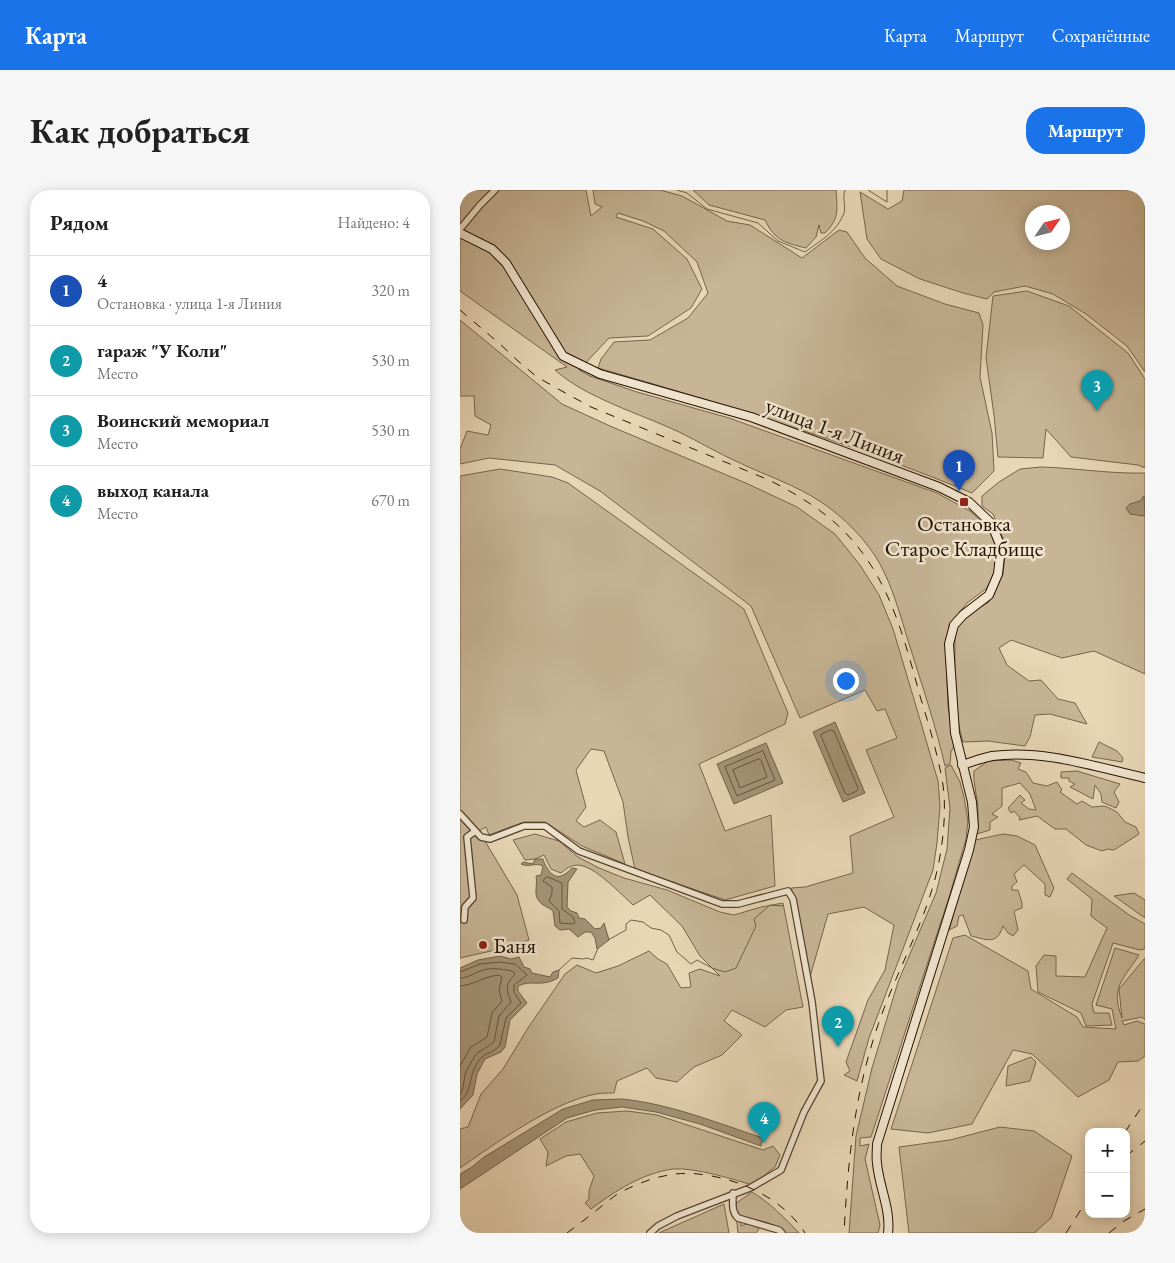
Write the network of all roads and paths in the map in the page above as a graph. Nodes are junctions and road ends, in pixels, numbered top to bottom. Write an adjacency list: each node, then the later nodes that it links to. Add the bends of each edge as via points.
1 (495, 190): 2 (street)
2 (460, 229)
3 (460, 233): 4 (street, улица 1-я Линия, via 492,249 506,262 563,356 600,374 751,417 939,488 969,502 991,523 1001,547 998,574 989,595 954,625 949,644 955,733)
4 (962, 765): 5 (street, via 991,756 1051,757); 12 (street, улица 1-я Линия, via 972,802 974,827 969,850 877,1144)
5 (1145, 778)
6 (460, 814): 7 (street)
7 (474, 832): 8 (street, via 467,837 473,898); 9 (street, via 490,839 524,826 545,826 579,851 722,904 738,904 788,892 793,899 812,1002 821,1081 804,1112 781,1170 750,1188)
8 (462, 915)
9 (733, 1193): 10 (street, via 676,1216); 11 (street, via 732,1207 738,1218 764,1224)
10 (650, 1233)
11 (782, 1233)
12 (888, 1233)

